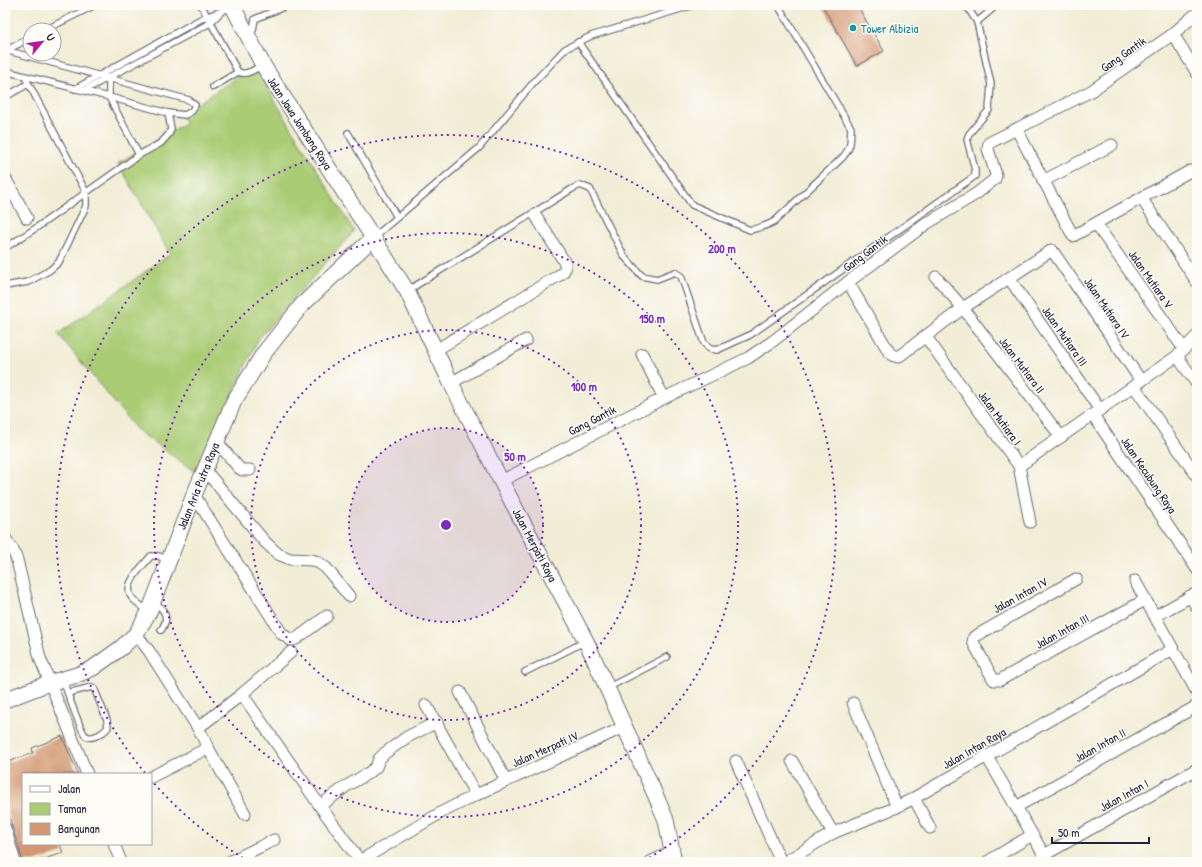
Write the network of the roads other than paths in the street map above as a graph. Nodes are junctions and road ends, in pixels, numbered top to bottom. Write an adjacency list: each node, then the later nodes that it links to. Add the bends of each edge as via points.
1 (95, 5): 11 (lane)
2 (201, 5): 10 (lane)
3 (288, 5): 14 (lane, via 255,19 253,30)
4 (694, 5): 17 (lane)
5 (778, 5): 17 (lane, via 851,128 850,149 776,221 768,226 750,230 692,205)
6 (966, 5): 12 (lane)
7 (997, 5): 12 (lane)
8 (230, 7): 10 (lane); 13 (lane); 14 (main road, Jalan Jawa Jombang Raya)
9 (1197, 13): 15 (street, Gang Gantik)
10 (206, 16): 13 (lane); 23 (lane)
11 (61, 22)
12 (977, 22): 53 (lane, via 991,84 989,110 967,139 975,176 750,335 717,350 710,349 704,343 681,276 675,272 657,279 642,276 624,256 590,189 580,185)
13 (210, 23): 21 (lane); 25 (lane)
14 (247, 34): 19 (main road, Jalan Jawa Jombang Raya)
15 (1174, 34): 22 (street); 33 (street, Gang Gantik, via 1091,91)
16 (22, 42): 18 (lane)
17 (578, 42): 44 (lane, via 565,49 532,83 479,148)
18 (6, 50): 23 (lane)
19 (263, 65): 21 (lane, via 251,72); 46 (main road, Jalan Jawa Jombang Raya)
20 (5, 71): 24 (lane)
21 (238, 72): 27 (lane)
22 (1197, 73)
23 (98, 75): 25 (lane); 28 (lane)
24 (25, 77): 26 (lane); 28 (lane)
25 (108, 78): 29 (lane); 31 (lane); 32 (lane, via 190,100 195,105 192,112 185,116)
26 (28, 84): 30 (lane); 40 (lane)
27 (213, 87)
28 (75, 89): 29 (lane)
29 (85, 90): 31 (lane)
30 (5, 97)
31 (109, 97): 32 (lane); 36 (lane)
32 (168, 114): 36 (lane, via 171,129 169,134 161,143)
33 (1017, 130): 39 (street); 50 (street, Gang Gantik, via 988,145 995,178 976,194 926,224)
34 (348, 133): 44 (lane)
35 (1112, 145): 39 (street)
36 (139, 155): 40 (lane)
37 (1190, 171): 41 (street)
38 (5, 178): 43 (street)
39 (1043, 180): 45 (street, via 1073,236)
40 (86, 192): 47 (lane); 52 (lane, via 86,206 59,262 28,282)
41 (1142, 199): 45 (street); 51 (street)
42 (536, 216): 58 (street, via 565,263 565,270)
43 (28, 218)
44 (398, 218): 46 (lane)
45 (1096, 224): 59 (street, Jalan Mutiara V)
46 (374, 237): 53 (main road, Jalan Merpati Raya); 67 (main road, Jalan Aria Putra Raya, via 302,305 264,353 234,401)
47 (5, 248)
48 (936, 277): 54 (street, Jalan Mutiara II)
49 (1009, 278): 54 (street); 62 (street, Jalan Mutiara IV, via 1052,250); 65 (street, Jalan Mutiara III)
50 (848, 282): 56 (street, via 892,355 898,357); 64 (street, Gang Gantik, via 748,358)
51 (1197, 282)
52 (5, 286)
53 (407, 291): 58 (main road, Jalan Merpati Raya)
54 (963, 308): 56 (street); 66 (street, Jalan Mutiara II)
55 (1197, 336): 59 (street)
56 (926, 338): 68 (street, Jalan Mutiara I)
57 (526, 340): 61 (street)
58 (436, 350): 61 (main road, Jalan Merpati Raya)
59 (1181, 353): 62 (street); 63 (street, Jalan Mutiara V)
60 (642, 354): 64 (street)
61 (451, 383): 72 (main road, Jalan Merpati Raya)
62 (1137, 384): 65 (street); 71 (street, Jalan Mutiara IV)
63 (1197, 384)
64 (664, 398): 72 (street, Gang Gantik)
65 (1096, 412): 66 (street); 77 (street, Jalan Kecubung Raya)
66 (1061, 437): 68 (street)
67 (217, 442): 69 (main road, Jalan Aria Putra Raya); 70 (street, via 239,468)
68 (1019, 466): 74 (street, Jalan Mutiara I)
69 (205, 470): 73 (main road, Jalan Aria Putra Raya); 81 (street, via 278,554 290,559 312,560 319,563)
70 (250, 470)
71 (1197, 476)
72 (501, 481): 89 (main road, Jalan Merpati Raya)
73 (194, 495): 76 (main road, Jalan Aria Putra Raya); 85 (street, via 282,634 292,640 296,639)
74 (1030, 522)
75 (5, 538): 95 (street, via 17,560 40,658)
76 (169, 561): 83 (main road, Jalan Aria Putra Raya); 83 (lane, via 159,556 151,556 131,581 128,589 132,598)
77 (1197, 569)
78 (1076, 579): 94 (street, Jalan Intan IV, via 976,634 973,642)
79 (1135, 581): 82 (street)
80 (1194, 594): 84 (street); 86 (street)
81 (349, 596)
82 (1145, 600): 86 (street); 94 (street, Jalan Intan III, via 1000,680)
83 (151, 606): 87 (lane, via 161,607 166,617); 88 (main road, Jalan Aria Putra Raya)
84 (1197, 607)
85 (327, 616)
86 (1155, 616): 90 (street)
87 (161, 630)
88 (136, 634): 95 (main road, Jalan Aria Putra Raya, via 102,662 77,675); 107 (street)
89 (586, 641): 93 (lane); 96 (main road, Jalan Merpati Raya)
90 (1173, 649): 98 (street); 109 (street, Jalan Intan Raya)
91 (291, 652): 100 (street)
92 (667, 657): 96 (lane)
93 (525, 672)
94 (992, 677)
95 (56, 681): 99 (lane); 101 (main road, Jalan Aria Putra Raya); 113 (street)
96 (607, 688): 106 (main road, Jalan Merpati Raya)
97 (460, 692): 115 (street)
98 (1197, 692)
99 (68, 693): 99 (lane, via 94,688 107,720 106,730 87,737)
100 (242, 694): 107 (street); 118 (street)
101 (5, 700)
102 (852, 703): 119 (street)
103 (426, 705): 105 (street)
104 (1197, 706): 120 (street, Jalan Intan II)
105 (437, 722): 116 (street); 118 (street, via 407,737 384,753 370,772)
106 (624, 727): 115 (street, Jalan Merpati IV); 128 (main road, Jalan Merpati Raya, via 663,814)
107 (198, 728): 108 (street)
108 (206, 744): 114 (street, via 204,750); 121 (street)
109 (986, 755): 117 (street, Jalan Intan Raya); 120 (street)
110 (736, 761): 135 (street)
111 (792, 761): 124 (street)
112 (1197, 770): 129 (street, Jalan Intan I)
113 (87, 773)
114 (152, 776)
115 (506, 781): 116 (street, Jalan Merpati IV)
116 (476, 795): 130 (street, Jalan Merpati IV)
117 (914, 798): 119 (street, Jalan Intan Raya); 123 (street)
118 (320, 806): 130 (street)
119 (897, 807): 124 (street, Jalan Intan Raya)
120 (1016, 807): 125 (street)
121 (245, 814)
122 (5, 828): 131 (street)
123 (930, 828)
124 (833, 833): 136 (street, Jalan Intan Raya)
125 (1032, 835): 129 (street); 137 (street)
126 (274, 840): 133 (street)
127 (114, 845): 132 (street)
128 (673, 857): 134 (street)
129 (1047, 859)
130 (359, 861)
131 (15, 862)
132 (121, 862)
133 (229, 862)
134 (650, 862)
135 (781, 862)
136 (786, 862)
137 (987, 862)

